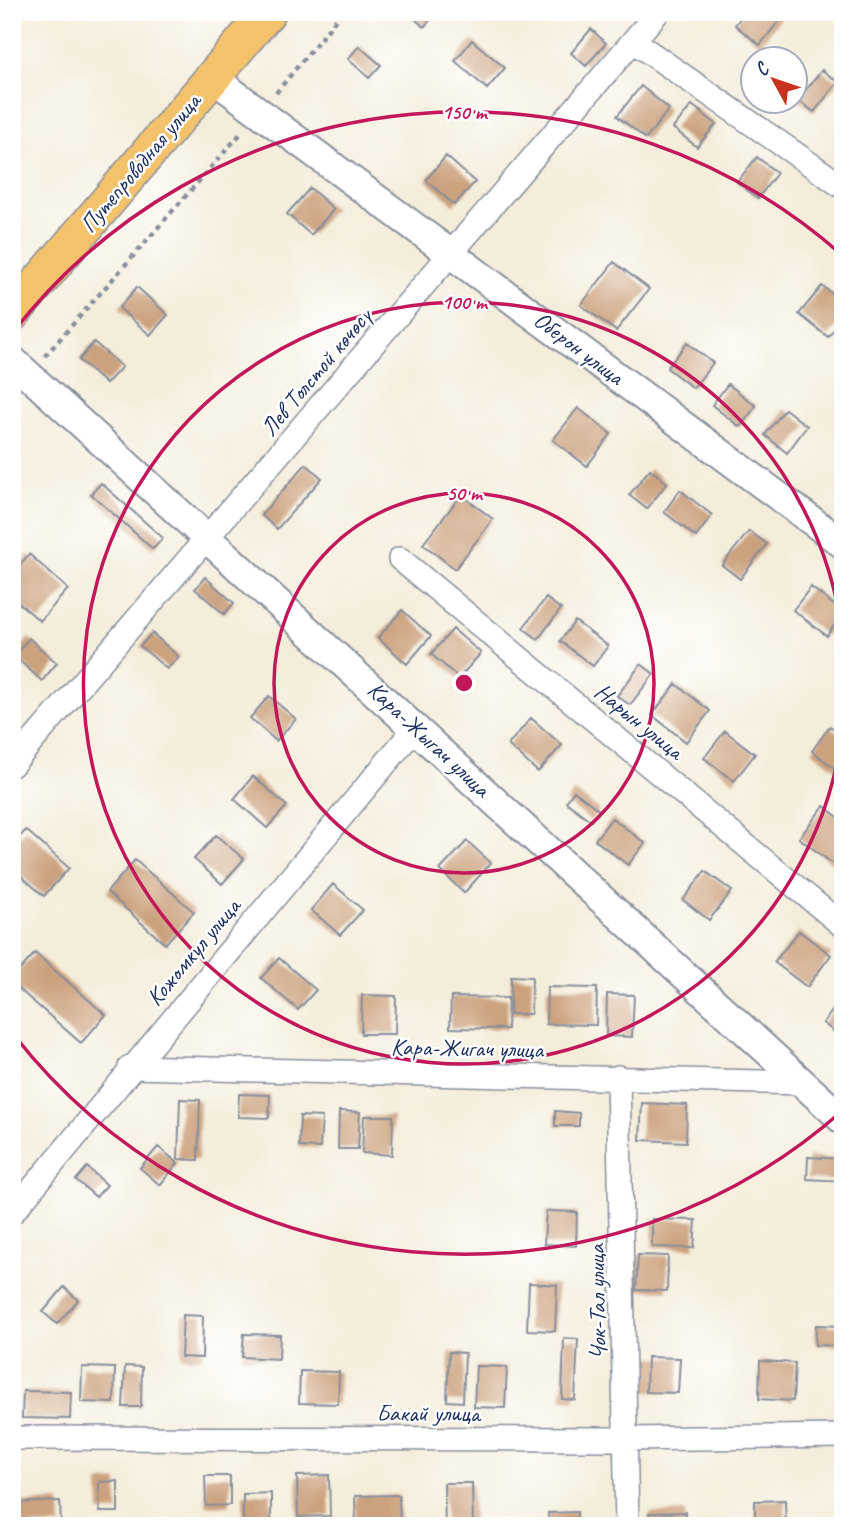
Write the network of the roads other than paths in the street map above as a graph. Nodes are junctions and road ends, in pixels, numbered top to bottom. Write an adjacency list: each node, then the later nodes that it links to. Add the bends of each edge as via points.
1 (268, 12): 4 (main road, Путепроводная улица)
2 (658, 12): 3 (street, Лев Толстой көчөсү)
3 (633, 41): 5 (street); 6 (street, Лев Толстой көчөсү)
4 (213, 78): 6 (street, Оберон улица); 7 (main road, Путепроводная улица)
5 (843, 187)
6 (451, 254): 9 (street, Лев Толстой көчөсү); 10 (street, Оберон улица)
7 (12, 314)
8 (20, 367): 9 (street, Кара-Жыгач улица)
9 (209, 537): 12 (street, Кара-Жыгач улица); 13 (street, Лев Толстой көчөсү)
10 (843, 544)
11 (400, 559): 14 (street, Нарын улица)
12 (416, 727): 15 (street, Кожомкул улица); 17 (street, Кара-Жыгач улица)
13 (12, 765)
14 (843, 926)
15 (130, 1067): 16 (street, Кара-Жигач улица); 19 (street, Кожомкул улица)
16 (618, 1077): 17 (street, Кара-Жигач улица); 22 (street, Чок-Тал улица)
17 (803, 1083): 18 (street, Кара-Жыгач улица)
18 (843, 1120)
19 (12, 1213)
20 (843, 1436): 22 (street, Бакай улица)
21 (12, 1438): 22 (street, Бакай улица)
22 (627, 1440): 23 (street, Чок-Тал улица)
23 (627, 1526)

